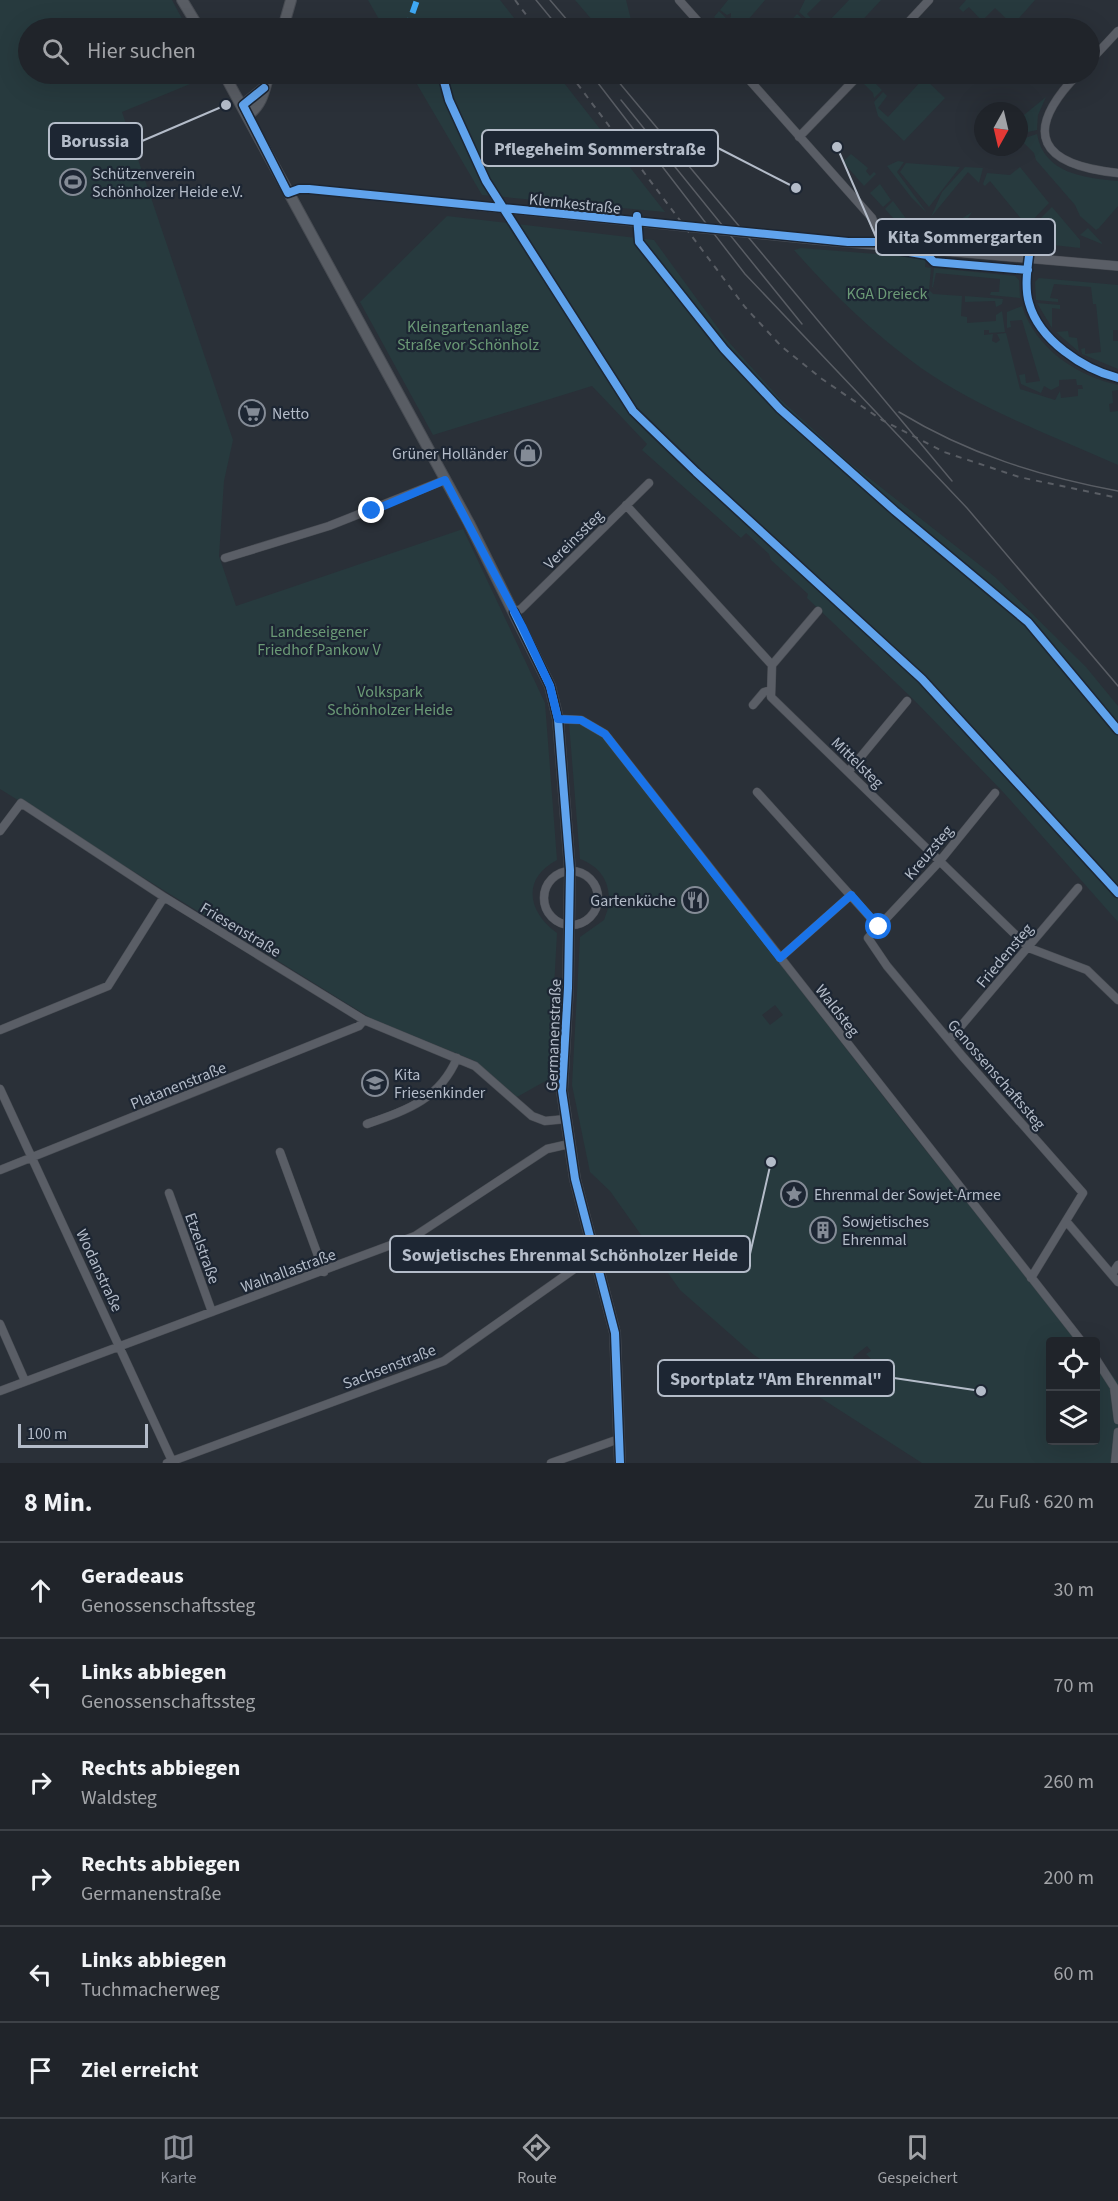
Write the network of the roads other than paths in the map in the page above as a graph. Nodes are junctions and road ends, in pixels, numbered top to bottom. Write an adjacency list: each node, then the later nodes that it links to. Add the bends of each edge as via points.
1 (182, 0): 5 (main road)
2 (291, 0): 6 (main road)
3 (679, 0): 7 (street)
4 (928, 0): 8 (street)
5 (193, 18)
6 (286, 18)
7 (695, 18)
8 (912, 18)
9 (1118, 31): 10 (street)
10 (1100, 50)
11 (230, 84): 16 (main road, Germanenstraße)
12 (265, 84): 16 (main road, via 259,106)
13 (753, 84): 17 (street)
14 (850, 84): 17 (street)
15 (1069, 84): 18 (street, via 1046,117 1049,146 1060,158 1079,168)
16 (245, 110): 19 (main road, Germanenstraße)
17 (800, 137): 20 (street, via 872,218)
18 (1118, 173)
19 (288, 193): 20 (street, Klemkestraße, via 309,189); 24 (main road, Germanenstraße)
20 (878, 244): 21 (street, Klemkestraße)
21 (1029, 258): 22 (street, Klemkestraße); 23 (street, via 1029,303 1041,326 1070,354)
22 (1118, 266)
23 (1118, 378)
24 (445, 480): 27 (street, via 329,526); 29 (main road, Germanenstraße)
25 (649, 483): 26 (street, Vereinssteg)
26 (626, 505): 29 (street, Vereinssteg); 30 (street)
27 (225, 558)
28 (818, 611): 30 (street)
29 (514, 612): 34 (main road, Germanenstraße, via 550,686)
30 (772, 665): 31 (street)
31 (771, 690): 33 (street); 35 (street, Mittelsteg, via 771,697)
32 (907, 701): 35 (street)
33 (753, 705)
34 (558, 719): 40 (main road, Germanenstraße); 47 (street, Waldsteg, via 581,720 605,734)
35 (849, 771): 39 (street, Mittelsteg)
36 (758, 792): 42 (street)
37 (995, 793): 39 (street, Kreuzsteg)
38 (0, 831): 43 (street, Friesenstraße, via 21,803)
39 (939, 862): 45 (street, Kreuzsteg); 46 (street, Mittelsteg)
40 (570, 870): 44 (main road, Germanenstraße); 44 (street, via 550,880 544,894 551,917); 44 (street, via 591,879 598,902 588,919)
41 (1078, 888): 46 (street, Friedensteg)
42 (851, 895): 45 (street); 47 (street)
43 (164, 897): 49 (street, Friesenstraße); 50 (street, via 108,986)
44 (570, 925): 54 (main road, Germanenstraße, via 562,1081)
45 (879, 927): 51 (street, Genossenschaftssteg, via 868,938 875,951)
46 (1029, 948): 48 (street, Mittelsteg, via 1086,970); 51 (street, Friedensteg)
47 (780, 958): 66 (street, Waldsteg)
48 (1118, 1000)
49 (364, 1020): 52 (street, Friesenstraße); 58 (street, Platanenstraße, via 358,1026)
50 (0, 1030)
51 (950, 1039): 61 (street, Genossenschaftssteg, via 1083,1193)
52 (457, 1058): 54 (street, Friesenstraße, via 489,1077 532,1116 545,1121); 55 (street, via 450,1075 434,1092 401,1112)
53 (0, 1089): 58 (street, Wodanstraße)
54 (566, 1119): 56 (main road, Germanenstraße)
55 (367, 1124)
56 (569, 1144): 62 (main road, Germanenstraße); 64 (street, Walhallastraße, via 547,1149 415,1236)
57 (280, 1152): 64 (street)
58 (33, 1158): 59 (street, Platanenstraße); 71 (street, Wodanstraße)
59 (0, 1170)
60 (169, 1193): 68 (street, Etzelstraße)
61 (1066, 1221): 65 (street); 66 (street, Genossenschaftssteg)
62 (596, 1257): 77 (main road, Germanenstraße, via 615,1333); 78 (street, Sachsenstraße, via 444,1361)
63 (1118, 1265): 65 (street)
64 (324, 1272): 68 (street, Walhallastraße)
65 (1112, 1274): 67 (street)
66 (1031, 1278): 70 (street, Waldsteg)
67 (1118, 1282)
68 (212, 1312): 71 (street, Walhallastraße)
69 (0, 1324): 73 (street)
70 (1079, 1337)
71 (120, 1346): 73 (street, Walhallastraße); 78 (street, Wodanstraße)
72 (1100, 1366): 75 (street, via 1114,1386)
73 (26, 1381): 74 (street, Walhallastraße)
74 (0, 1391)
75 (1118, 1420)
76 (1118, 1432): 81 (street)
77 (620, 1439): 79 (street); 80 (main road, Germanenstraße)
78 (171, 1462)
79 (551, 1463)
80 (620, 1463)
81 (1115, 1463)

